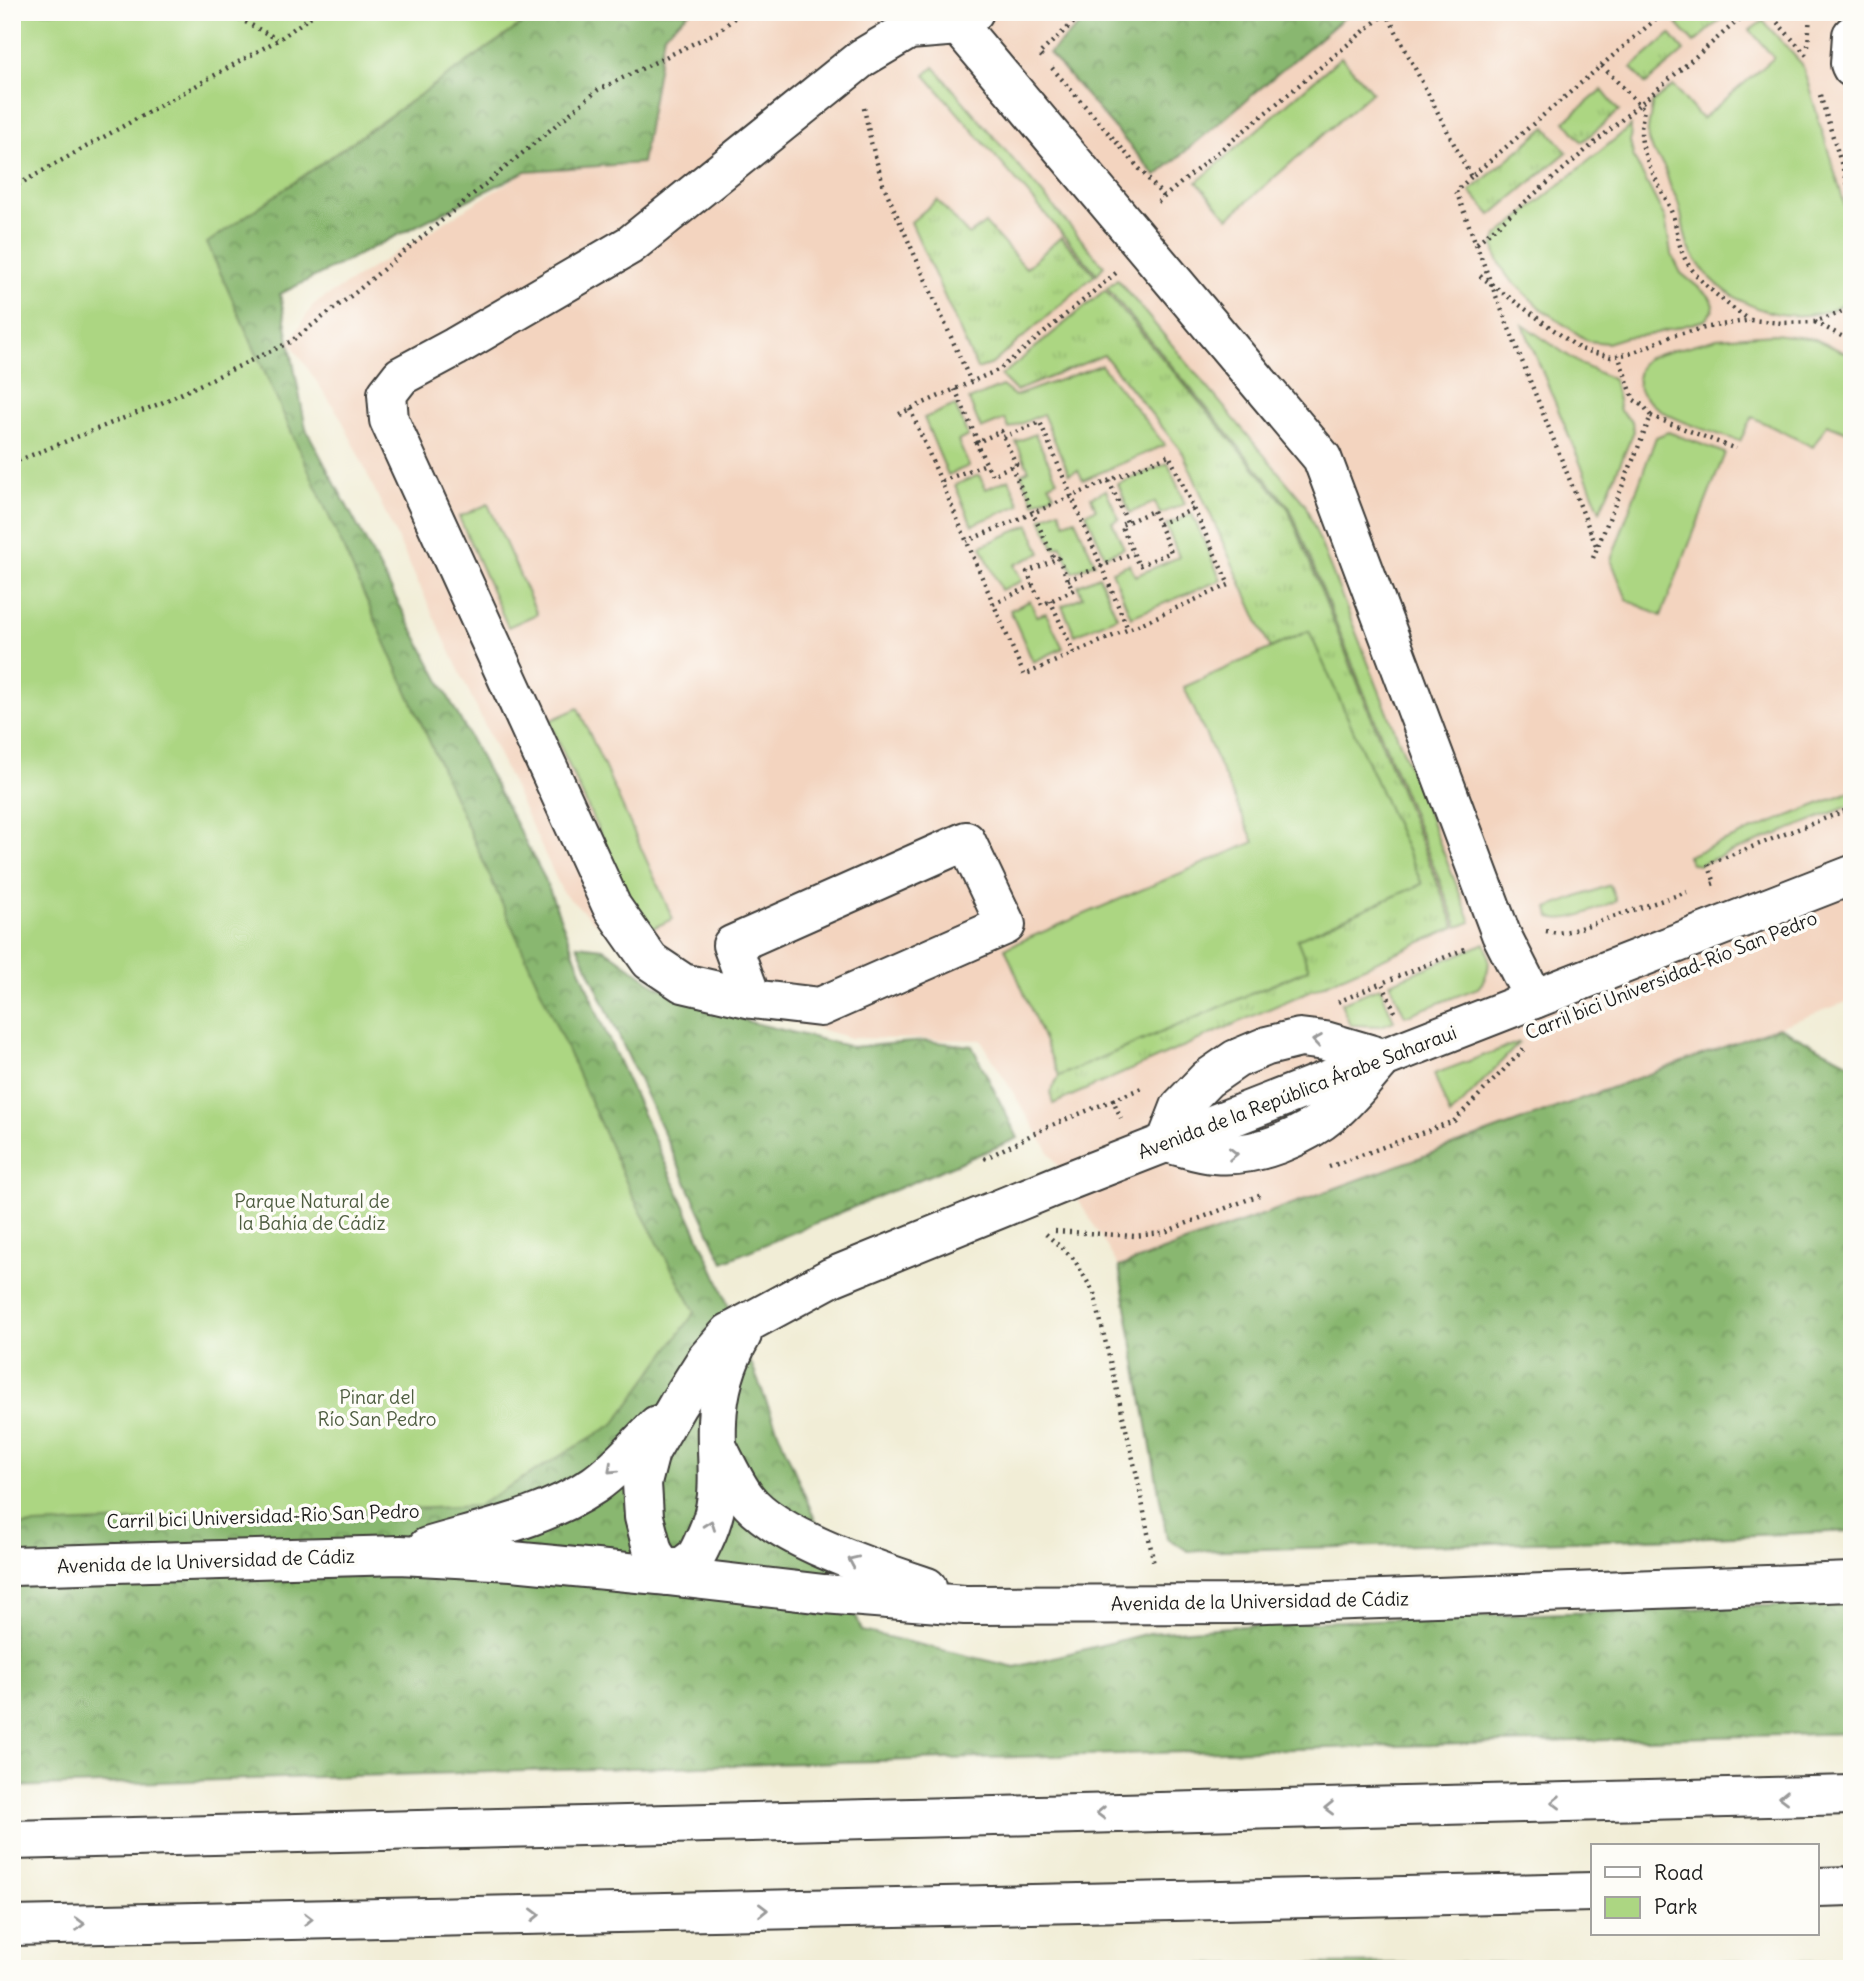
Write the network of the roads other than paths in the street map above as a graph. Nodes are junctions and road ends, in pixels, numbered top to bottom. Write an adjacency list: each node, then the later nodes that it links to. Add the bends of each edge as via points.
1 (967, 19): 5 (main road, via 909,30 862,58 630,245 401,376 387,394 389,420 612,907 650,961 683,983); 6 (main road, via 984,55 1322,458 1501,934)
2 (1852, 34): 3 (main road)
3 (1852, 68)
4 (1852, 875): 6 (main road, Avenida de la República Árabe Saharaui)
5 (752, 999): 5 (main road, via 820,1007 1006,925 966,841 732,945)
6 (1534, 999): 7 (main road, Avenida de la República Árabe Saharaui)
7 (1383, 1058): 8 (main road, Avenida de la República Árabe Saharaui); 8 (main road, one-way to 8, via 1300,1038 1267,1046 1236,1059 1207,1079 1180,1107)
8 (1166, 1143): 9 (main road, Avenida de la República Árabe Saharaui, via 831,1277)
9 (749, 1323): 10 (main road, Avenida de la República Árabe Saharaui, via 729,1333 707,1357); 11 (main road, via 733,1349 722,1388)
10 (678, 1404): 12 (main road, one-way to 12, via 597,1483 564,1503); 14 (main road, via 650,1452 642,1483 653,1552)
11 (717, 1446): 14 (main road, one-way to 11, via 696,1556 707,1535 717,1507); 16 (main road, one-way to 11, via 929,1588 867,1568 765,1517 741,1490)
12 (400, 1555): 13 (main road, Avenida de la Universidad de Cádiz); 14 (main road, Avenida de la Universidad de Cádiz)
13 (12, 1566)
14 (669, 1576): 16 (main road, Avenida de la Universidad de Cádiz, via 965,1605)
15 (1852, 1582): 16 (main road, Avenida de la Universidad de Cádiz, via 1268,1603)
16 (1063, 1605)
17 (1852, 1795): 18 (main road, one-way to 18)
18 (12, 1839)
19 (1852, 1886): 20 (main road)
20 (1818, 1887)
21 (1591, 1892): 22 (main road, one-way to 21)
22 (12, 1926)

